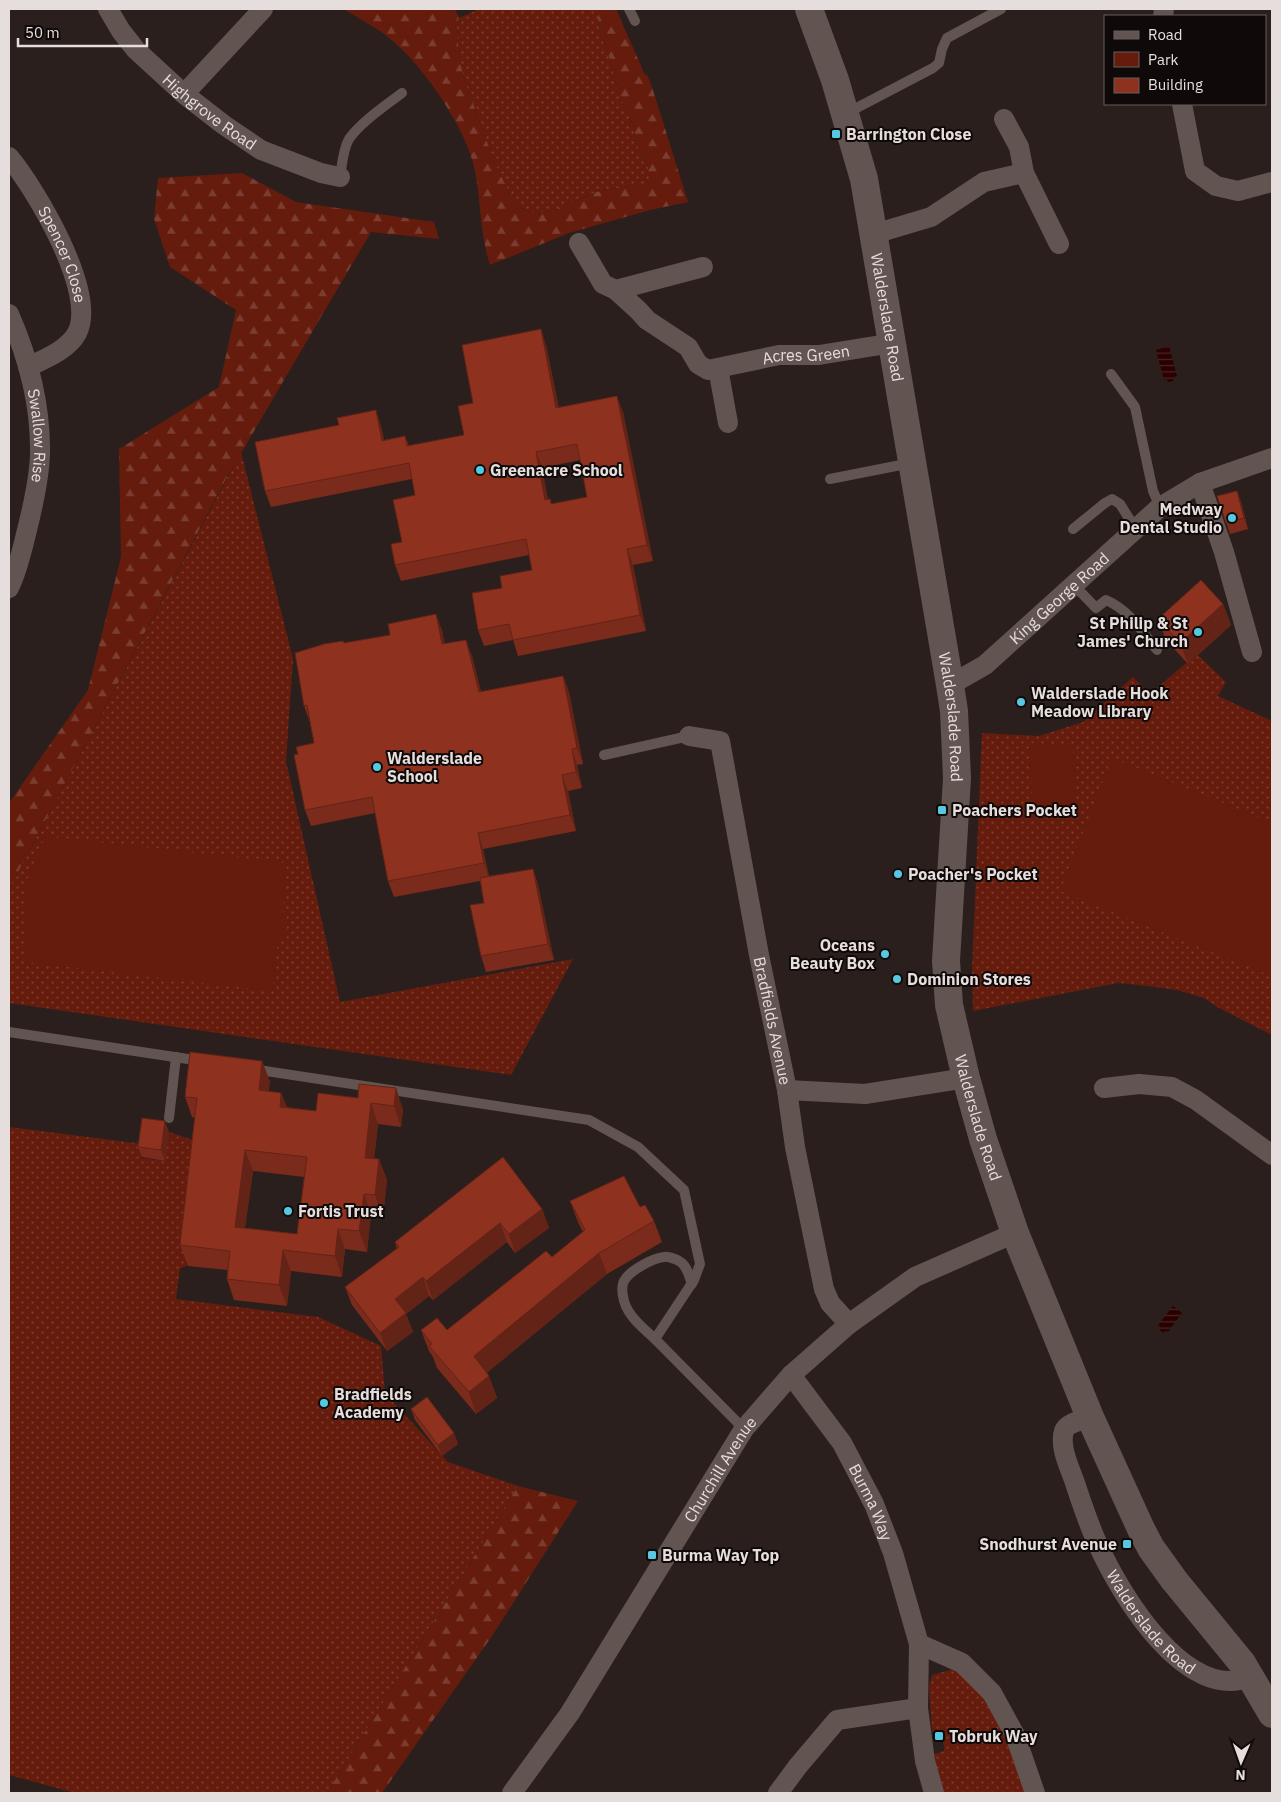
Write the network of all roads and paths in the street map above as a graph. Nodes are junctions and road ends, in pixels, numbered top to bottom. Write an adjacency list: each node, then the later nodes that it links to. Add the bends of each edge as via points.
1 (108, 9): 8 (street, Highgrove Road, via 136,50)
2 (263, 9): 8 (street)
3 (628, 9): 6 (lane)
4 (809, 9): 10 (street, Walderslade Road)
5 (1001, 9): 10 (lane, via 947,38 939,63 933,68)
6 (635, 21)
7 (402, 93): 14 (lane, via 348,140)
8 (184, 94): 14 (street, Highgrove Road, via 261,150)
9 (1182, 105): 15 (street, via 1195,171 1216,186 1238,191)
10 (846, 114): 16 (street, Walderslade Road, via 864,180)
11 (1004, 119): 13 (street, via 1019,147)
12 (9, 157): 23 (street, Spencer Close, via 44,208 57,234 75,280 81,306 82,321 77,334 66,346)
13 (1024, 173): 16 (street, via 984,182 931,217); 18 (street)
14 (340, 177)
15 (1272, 182)
16 (874, 234): 22 (street, Walderslade Road)
17 (579, 243): 20 (street, Acres Green, via 603,284)
18 (1059, 244)
19 (703, 267): 20 (street)
20 (616, 290): 24 (street, Acres Green, via 647,320 688,347 698,364 708,370)
21 (9, 314): 23 (street, Swallow Rise)
22 (893, 343): 24 (street, Acres Green, via 826,354 779,355); 28 (street, Walderslade Road)
23 (28, 367): 35 (street, Swallow Rise, via 35,399 40,456 33,506)
24 (718, 368): 26 (street)
25 (1111, 374): 31 (lane, via 1135,407)
26 (728, 423)
27 (1272, 458): 30 (street, King George Road)
28 (912, 463): 29 (lane); 38 (street, Walderslade Road)
29 (830, 479)
30 (1200, 483): 31 (street, King George Road); 37 (street, via 1224,552)
31 (1160, 507): 32 (street, King George Road)
32 (1135, 528): 33 (lane, via 1120,504 1112,499); 34 (street, King George Road)
33 (1073, 529)
34 (1073, 584): 36 (lane, via 1096,608 1106,600 1119,606); 38 (street, King George Road, via 985,664)
35 (9, 588)
36 (1157, 650)
37 (1252, 652)
38 (950, 685): 45 (street, Walderslade Road, via 955,718 957,778 946,961 949,1004)
39 (689, 736): 40 (lane); 47 (street, Bradfields Avenue, via 720,741)
40 (604, 755)
41 (9, 1032): 42 (lane)
42 (176, 1057): 43 (lane); 48 (lane)
43 (206, 1062)
44 (246, 1068): 51 (lane, via 590,1120 638,1147 684,1190 700,1264)
45 (966, 1078): 47 (street, via 865,1094); 50 (street, Walderslade Road)
46 (1104, 1088): 49 (street, via 1139,1084 1172,1087 1196,1100)
47 (787, 1090): 52 (street, Bradfields Avenue, via 795,1147 824,1289 830,1303)
48 (169, 1118)
49 (1272, 1155)
50 (1015, 1233): 52 (street, Churchill Avenue, via 915,1277); 55 (street, Walderslade Road)
51 (692, 1284): 53 (lane); 53 (lane, via 679,1261 664,1257 644,1264 624,1281 622,1294 625,1306)
52 (849, 1324): 54 (street, Churchill Avenue)
53 (655, 1339): 56 (lane)
54 (791, 1375): 56 (street, Churchill Avenue); 57 (street, Burma Way, via 842,1443 874,1504 896,1562)
55 (1090, 1417): 58 (street, Walderslade Road, via 1151,1548); 58 (street, Walderslade Road, via 1065,1429 1065,1453 1099,1547 1121,1589 1163,1644 1197,1672 1218,1681 1238,1682)
56 (744, 1429): 61 (street, Churchill Avenue, via 570,1713)
57 (919, 1644): 59 (street, Burma Way); 64 (street, via 962,1663 992,1693 1015,1735)
58 (1250, 1677): 60 (street, Walderslade Road)
59 (918, 1708): 62 (street, via 837,1720); 63 (street, Burma Way, via 925,1761)
60 (1272, 1714)
61 (512, 1793)
62 (778, 1793)
63 (934, 1793)
64 (1035, 1793)

